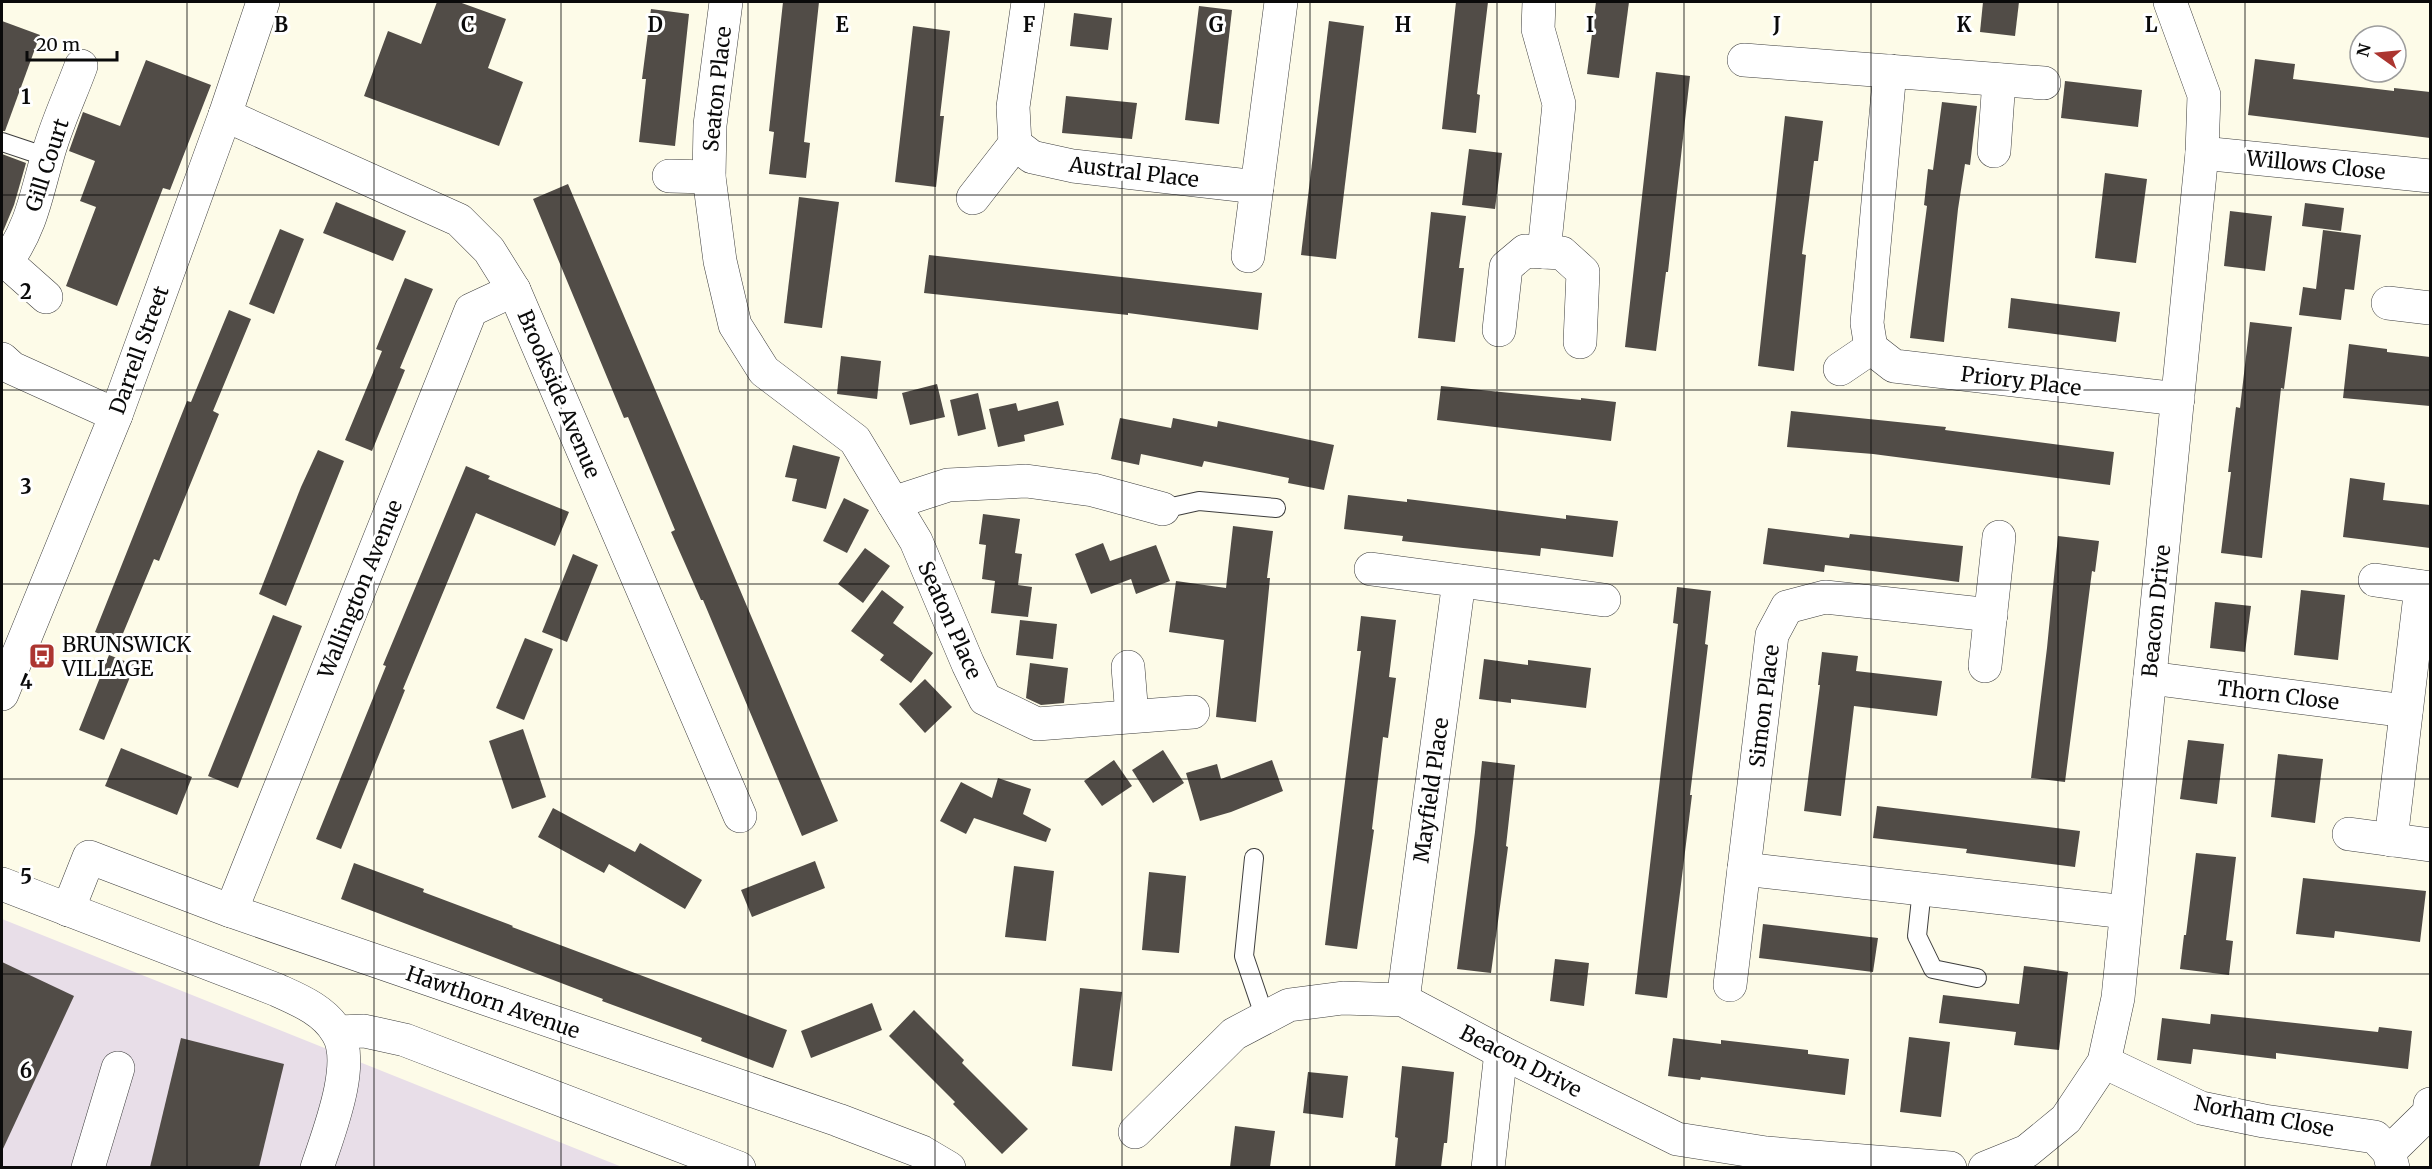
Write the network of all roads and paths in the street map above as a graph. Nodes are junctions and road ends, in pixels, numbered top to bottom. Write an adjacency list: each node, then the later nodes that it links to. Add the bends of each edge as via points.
1 (262, 2): 12 (street, Darrell Street)
2 (726, 2): 20 (street, Seaton Place, via 710,125)
3 (1028, 2): 14 (street, via 1013,107)
4 (1281, 2): 21 (street)
5 (1539, 2): 23 (street, via 1538,29 1559,104)
6 (2170, 2): 16 (street, Beacon Drive, via 2204,95)
7 (1744, 60): 9 (street)
8 (81, 66): 17 (street, Gill Court)
9 (1890, 71): 10 (street); 32 (street, via 1867,323)
10 (2000, 80): 11 (street); 15 (street)
11 (2044, 83)
12 (225, 115): 26 (street, Brookside Avenue, via 459,220 489,250); 36 (street, Darrell Street)
13 (2, 142): 17 (lane)
14 (1015, 144): 21 (street, Austral Place, via 1032,157 1073,166); 22 (street)
15 (1994, 151)
16 (2202, 153): 19 (street, Willows Close); 35 (street, Beacon Drive)
17 (47, 157): 25 (street, Gill Court, via 21,242)
18 (669, 176): 20 (street, Seaton Place)
19 (2430, 176)
20 (709, 177): 37 (street, Seaton Place, via 720,261 735,325 764,371 855,440)
21 (1257, 187): 24 (street)
22 (973, 198)
23 (1544, 252): 30 (street, via 1525,251 1506,267); 31 (street, via 1562,254 1583,272)
24 (1248, 256)
25 (4, 260): 27 (street)
26 (514, 290): 54 (street, Brookside Avenue); 63 (street, Wallington Avenue, via 471,310)
27 (46, 297)
28 (2388, 303): 29 (street)
29 (2430, 308)
30 (1499, 330)
31 (1580, 342)
32 (1871, 348): 33 (street); 35 (street, Priory Place, via 1894,366)
33 (1840, 369)
34 (5, 372): 36 (street)
35 (2178, 399): 49 (street, Beacon Drive)
36 (116, 415): 50 (street, Darrell Street)
37 (893, 503): 39 (street, via 948,485 1026,481 1066,473 1094,490); 53 (street, Seaton Place, via 916,541 985,699 1037,724)
38 (1276, 508): 39 (lane, via 1198,501)
39 (1163, 510)
40 (2000, 537): 46 (street)
41 (1371, 569): 42 (street)
42 (1459, 580): 45 (street); 67 (street, Mayfield Place)
43 (2376, 580): 44 (street)
44 (2426, 587): 51 (street)
45 (1604, 600)
46 (1991, 615): 47 (street); 59 (street, Simon Place, via 1825,597 1787,607 1772,634)
47 (1985, 666)
48 (1128, 667): 53 (street)
49 (2150, 678): 51 (street, Thorn Close); 64 (street, Beacon Drive)
50 (2, 694)
51 (2406, 711): 56 (street)
52 (1194, 712): 53 (street, Seaton Place)
53 (1132, 716)
54 (740, 816)
55 (2349, 834): 56 (street)
56 (2391, 840): 57 (street)
57 (2430, 845)
58 (1254, 858): 68 (lane, via 1244,957)
59 (1744, 869): 61 (street); 66 (street, Simon Place)
60 (2, 884): 62 (street)
61 (1922, 889): 64 (street); 65 (lane, via 1917,936 1933,969)
62 (68, 910): 63 (street, Hawthorn Avenue, via 89,857); 69 (street, via 277,990 313,1007)
63 (231, 911): 80 (street, Hawthorn Avenue, via 838,1120)
64 (2126, 912): 71 (street, Beacon Drive, via 2118,998)
65 (1977, 978)
66 (1730, 985)
67 (1403, 1000): 68 (street, Beacon Drive, via 1343,998 1289,1005); 70 (street, Beacon Drive)
68 (1265, 1018): 74 (street, Beacon Drive, via 1234,1034)
69 (338, 1032): 78 (street, via 345,1063 340,1095); 79 (street, via 364,1030 405,1040)
70 (1501, 1052): 75 (street, Beacon Drive, via 1677,1138); 81 (street)
71 (2104, 1062): 76 (street, Norham Close, via 2200,1108 2375,1137); 83 (street, Beacon Drive, via 2066,1119 2026,1152)
72 (118, 1068): 77 (street)
73 (2430, 1104): 76 (street, Norham Close, via 2429,1113)
74 (1135, 1132)
75 (1765, 1160): 82 (street, Beacon Drive)
76 (2391, 1160)
77 (88, 1167)
78 (317, 1167)
79 (739, 1167)
80 (950, 1167)
81 (1488, 1167)
82 (1950, 1167)
83 (1985, 1167)

